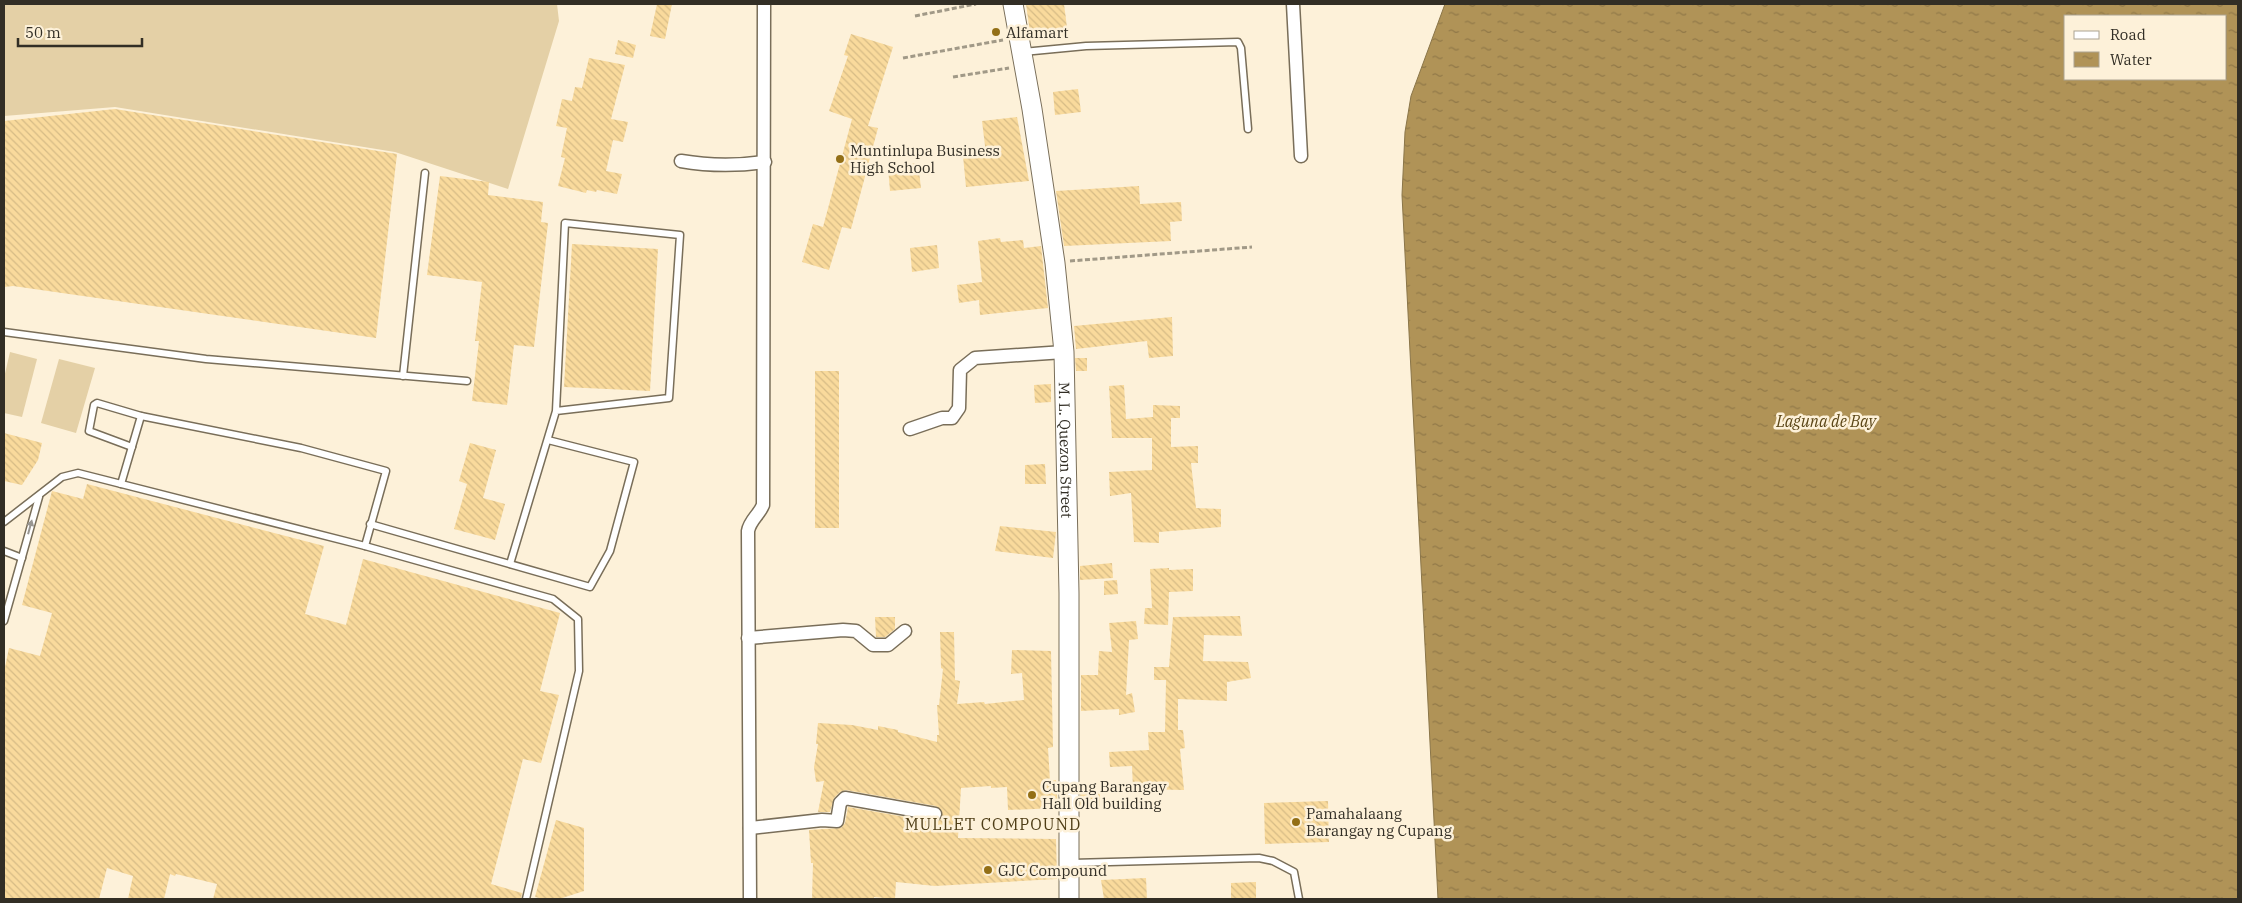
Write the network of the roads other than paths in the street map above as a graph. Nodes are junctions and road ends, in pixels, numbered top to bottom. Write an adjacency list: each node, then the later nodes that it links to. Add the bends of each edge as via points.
1 (764, 4): 8 (street)
2 (1013, 4): 4 (main road, M. L. Quezon Street)
3 (1293, 4): 6 (street)
4 (1022, 52): 5 (lane, via 1086,46 1238,42); 11 (main road, M. L. Quezon Street, via 1055,263)
5 (1248, 129)
6 (1301, 156)
7 (681, 161): 8 (street, via 714,166)
8 (765, 162): 29 (street, via 763,505 748,531)
9 (425, 173): 12 (lane)
10 (4, 332): 12 (lane, via 206,359)
11 (1064, 352): 16 (street, via 975,358 960,370 959,408 952,418 942,418); 32 (main road, M. L. Quezon Street, via 1069,593)
12 (403, 376): 13 (lane)
13 (467, 381)
14 (556, 410): 14 (lane, via 669,398 680,235 565,223); 17 (lane)
15 (141, 416): 18 (lane); 18 (lane, via 97,403 94,405 89,431); 22 (lane, via 300,448 386,471)
16 (910, 429)
17 (548, 440): 26 (lane); 26 (lane, via 634,462 610,551 590,587)
18 (132, 447): 19 (lane)
19 (121, 484): 20 (lane, via 78,473 62,477); 23 (lane)
20 (39, 497): 21 (lane); 25 (lane, one-way to 20)
21 (4, 522)
22 (370, 524): 23 (lane); 26 (lane)
23 (364, 546): 33 (lane, via 553,599 578,619 579,671)
24 (4, 551): 25 (lane)
25 (22, 558): 27 (lane)
26 (510, 564)
27 (4, 621)
28 (905, 631): 29 (street, via 888,645 873,645 856,630)
29 (748, 638): 31 (street)
30 (935, 814): 31 (street, via 845,798 840,803 836,821)
31 (750, 828): 34 (street)
32 (1068, 863): 35 (main road, M. L. Quezon Street); 36 (lane, via 1259,858 1294,872)
33 (526, 899)
34 (750, 899)
35 (1069, 899)
36 (1299, 899)

